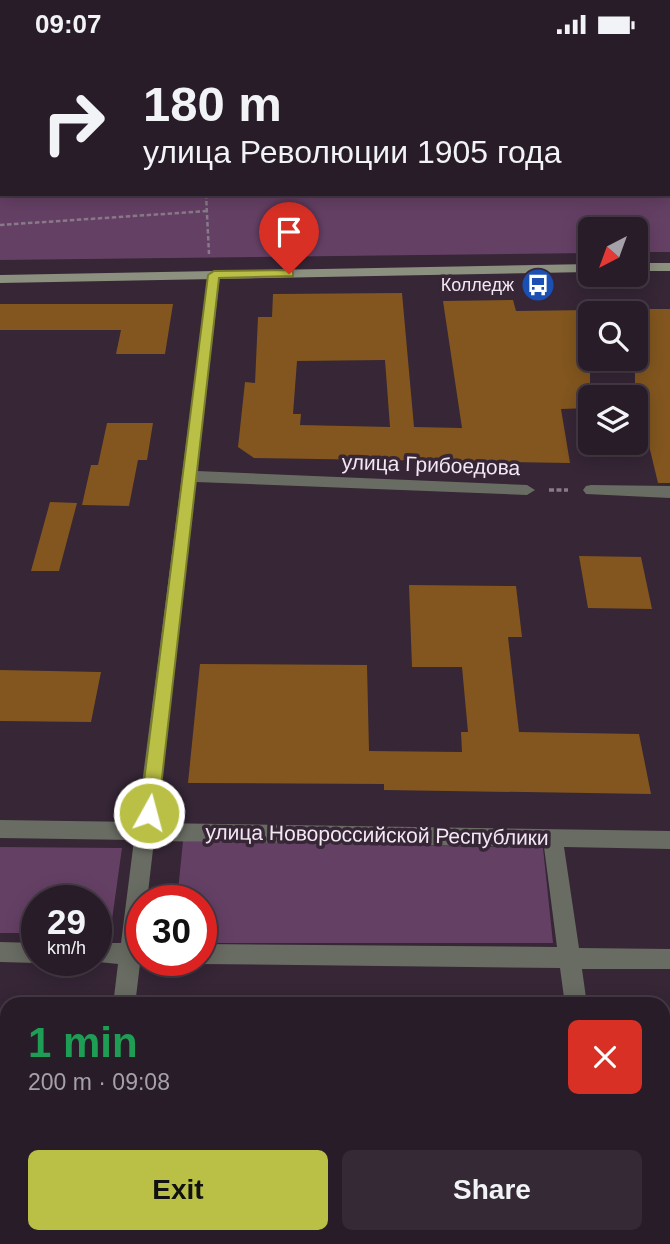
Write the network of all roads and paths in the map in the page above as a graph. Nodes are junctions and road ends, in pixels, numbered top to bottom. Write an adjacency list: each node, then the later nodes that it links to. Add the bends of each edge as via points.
1 (206, 196): 2 (path)
2 (208, 211): 3 (path); 4 (path)
3 (0, 225)
4 (209, 254)
5 (648, 267): 6 (street)
6 (670, 267)
7 (578, 268): 8 (street)
8 (214, 275): 9 (street); 10 (street)
9 (0, 279)
10 (190, 476): 11 (street, улица Грибоедова); 15 (street)
11 (527, 490): 12 (path, улица Грибоедова)
12 (591, 490): 13 (street)
13 (670, 492)
14 (0, 829): 15 (street, улица Новороссийской Республики)
15 (147, 831): 16 (street, улица Новороссийской Республики); 18 (street)
16 (553, 838): 17 (street, улица Новороссийской Республики); 22 (street)
17 (670, 840)
18 (143, 885)
19 (0, 952): 20 (street)
20 (21, 953)
21 (217, 954): 22 (street)
22 (570, 958): 23 (street); 26 (street)
23 (670, 958)
24 (131, 976): 25 (street)
25 (126, 997)
26 (575, 997)

